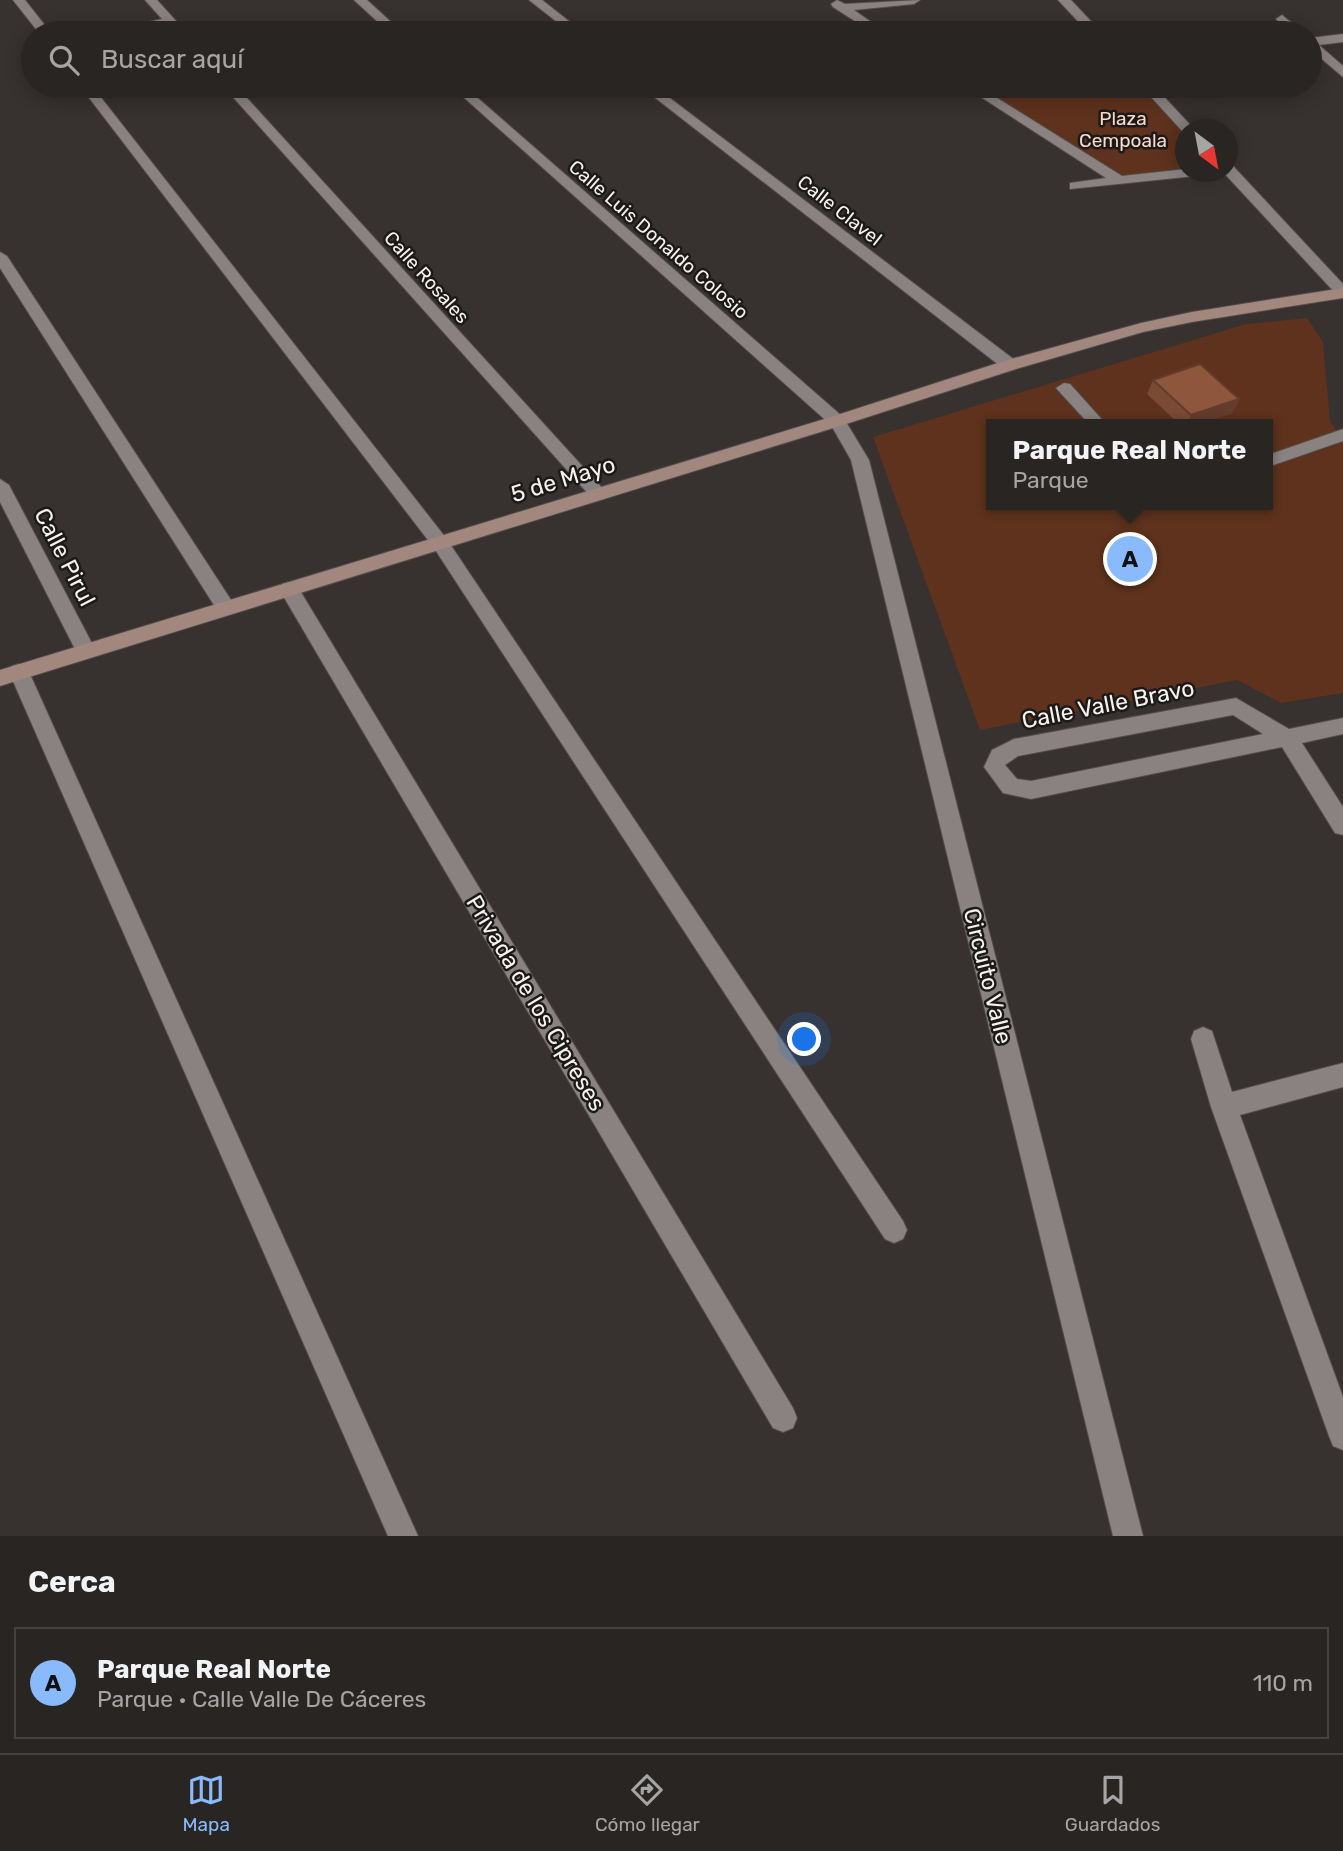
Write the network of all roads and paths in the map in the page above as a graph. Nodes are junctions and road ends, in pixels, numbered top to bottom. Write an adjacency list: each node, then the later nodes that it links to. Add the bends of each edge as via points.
1 (19, 0): 10 (street)
2 (151, 0): 11 (street)
3 (360, 0): 12 (street)
4 (535, 0): 13 (street)
5 (832, 0): 8 (street)
6 (914, 0): 8 (street)
7 (1063, 0): 15 (street)
8 (844, 8): 14 (street)
9 (1282, 19): 16 (street)
10 (36, 21)
11 (171, 21)
12 (384, 21)
13 (562, 21)
14 (862, 21)
15 (1084, 21)
16 (1284, 21)
17 (1343, 38): 18 (street)
18 (1322, 41)
19 (1322, 54): 20 (street)
20 (1343, 73)
21 (95, 98): 42 (street)
22 (240, 98): 41 (street, Calle Rosales)
23 (471, 98): 37 (street, Calle Luis Donaldo Colosio)
24 (662, 98): 34 (street, Calle Clavel)
25 (993, 98): 29 (street)
26 (1158, 98): 27 (street)
27 (1178, 119)
28 (1175, 174): 29 (street)
29 (1118, 180): 31 (street)
30 (1238, 181): 33 (street)
31 (1075, 186)
32 (0, 257): 44 (street)
33 (1343, 293): 34 (street, 5 de Mayo, via 1141,328)
34 (1010, 365): 37 (street, 5 de Mayo)
35 (1064, 388): 36 (street)
36 (1093, 419)
37 (836, 421): 41 (street, 5 de Mayo); 57 (street, Circuito Valle, via 860,460)
38 (1343, 435): 39 (street)
39 (1273, 459)
40 (0, 485): 45 (street, Calle Pirul)
41 (598, 494): 42 (street, 5 de Mayo)
42 (440, 542): 43 (street, 5 de Mayo); 53 (street)
43 (289, 589): 44 (street, 5 de Mayo); 54 (street, Privada de los Cipreses)
44 (226, 608): 45 (street, 5 de Mayo)
45 (86, 651): 46 (street, 5 de Mayo)
46 (10, 675): 56 (street)
47 (1343, 726): 48 (street, Calle Valle Bravo)
48 (1288, 739): 48 (street, Calle Valle Bravo, via 1236,706 1014,748 999,755 993,767 1011,788 1031,790); 49 (street)
49 (1343, 826)
50 (1203, 1039): 52 (street)
51 (1343, 1075): 52 (street)
52 (1224, 1107): 55 (street)
53 (894, 1230)
54 (783, 1418)
55 (1343, 1436)
56 (403, 1536)
57 (1128, 1536)

